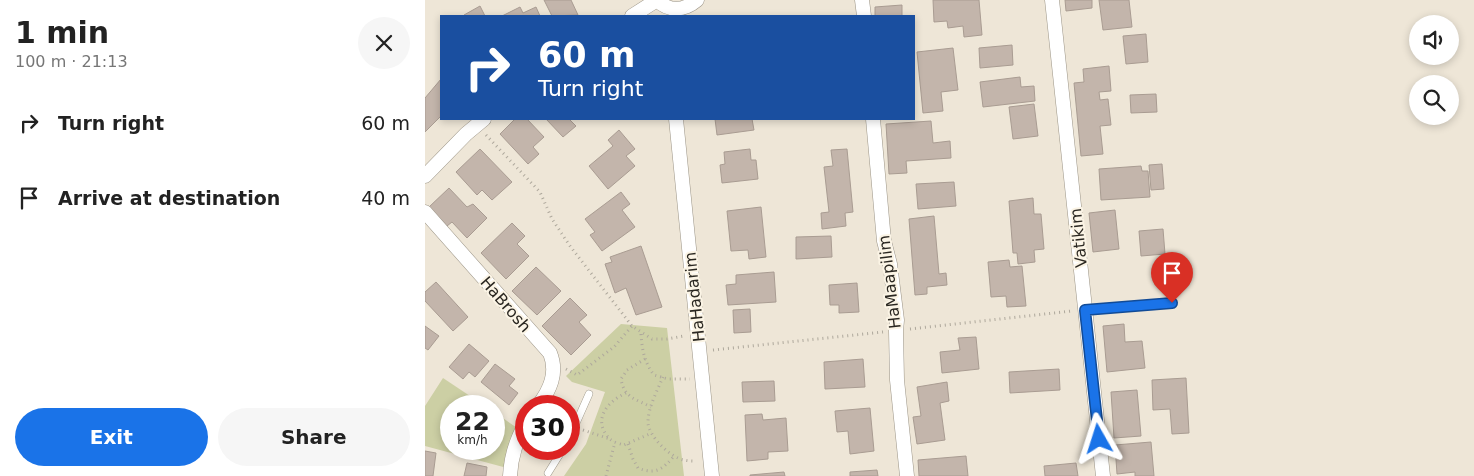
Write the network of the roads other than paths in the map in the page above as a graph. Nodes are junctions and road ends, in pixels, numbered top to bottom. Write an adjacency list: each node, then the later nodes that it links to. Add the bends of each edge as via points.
1 (697, 0): 5 (street)
2 (862, 0): 7 (street)
3 (1052, 0): 14 (street, Vatikim)
4 (658, 5): 5 (street); 6 (street)
5 (682, 12)
6 (634, 15)
7 (864, 15)
8 (676, 120): 22 (street, HaHadarim)
9 (873, 120): 23 (street, HaMaapilim, via 884,241 897,320 897,380)
10 (480, 122): 11 (street)
11 (425, 176)
12 (425, 212): 16 (street, HaBrosh, via 549,354 554,370)
13 (1172, 303): 14 (lane)
14 (1085, 310): 24 (street, Vatikim)
15 (589, 394): 17 (lane)
16 (547, 395)
17 (580, 414)
18 (515, 446): 21 (street)
19 (556, 460): 20 (lane)
20 (548, 473)
21 (510, 476)
22 (712, 476)
23 (907, 476)
24 (1103, 476)

